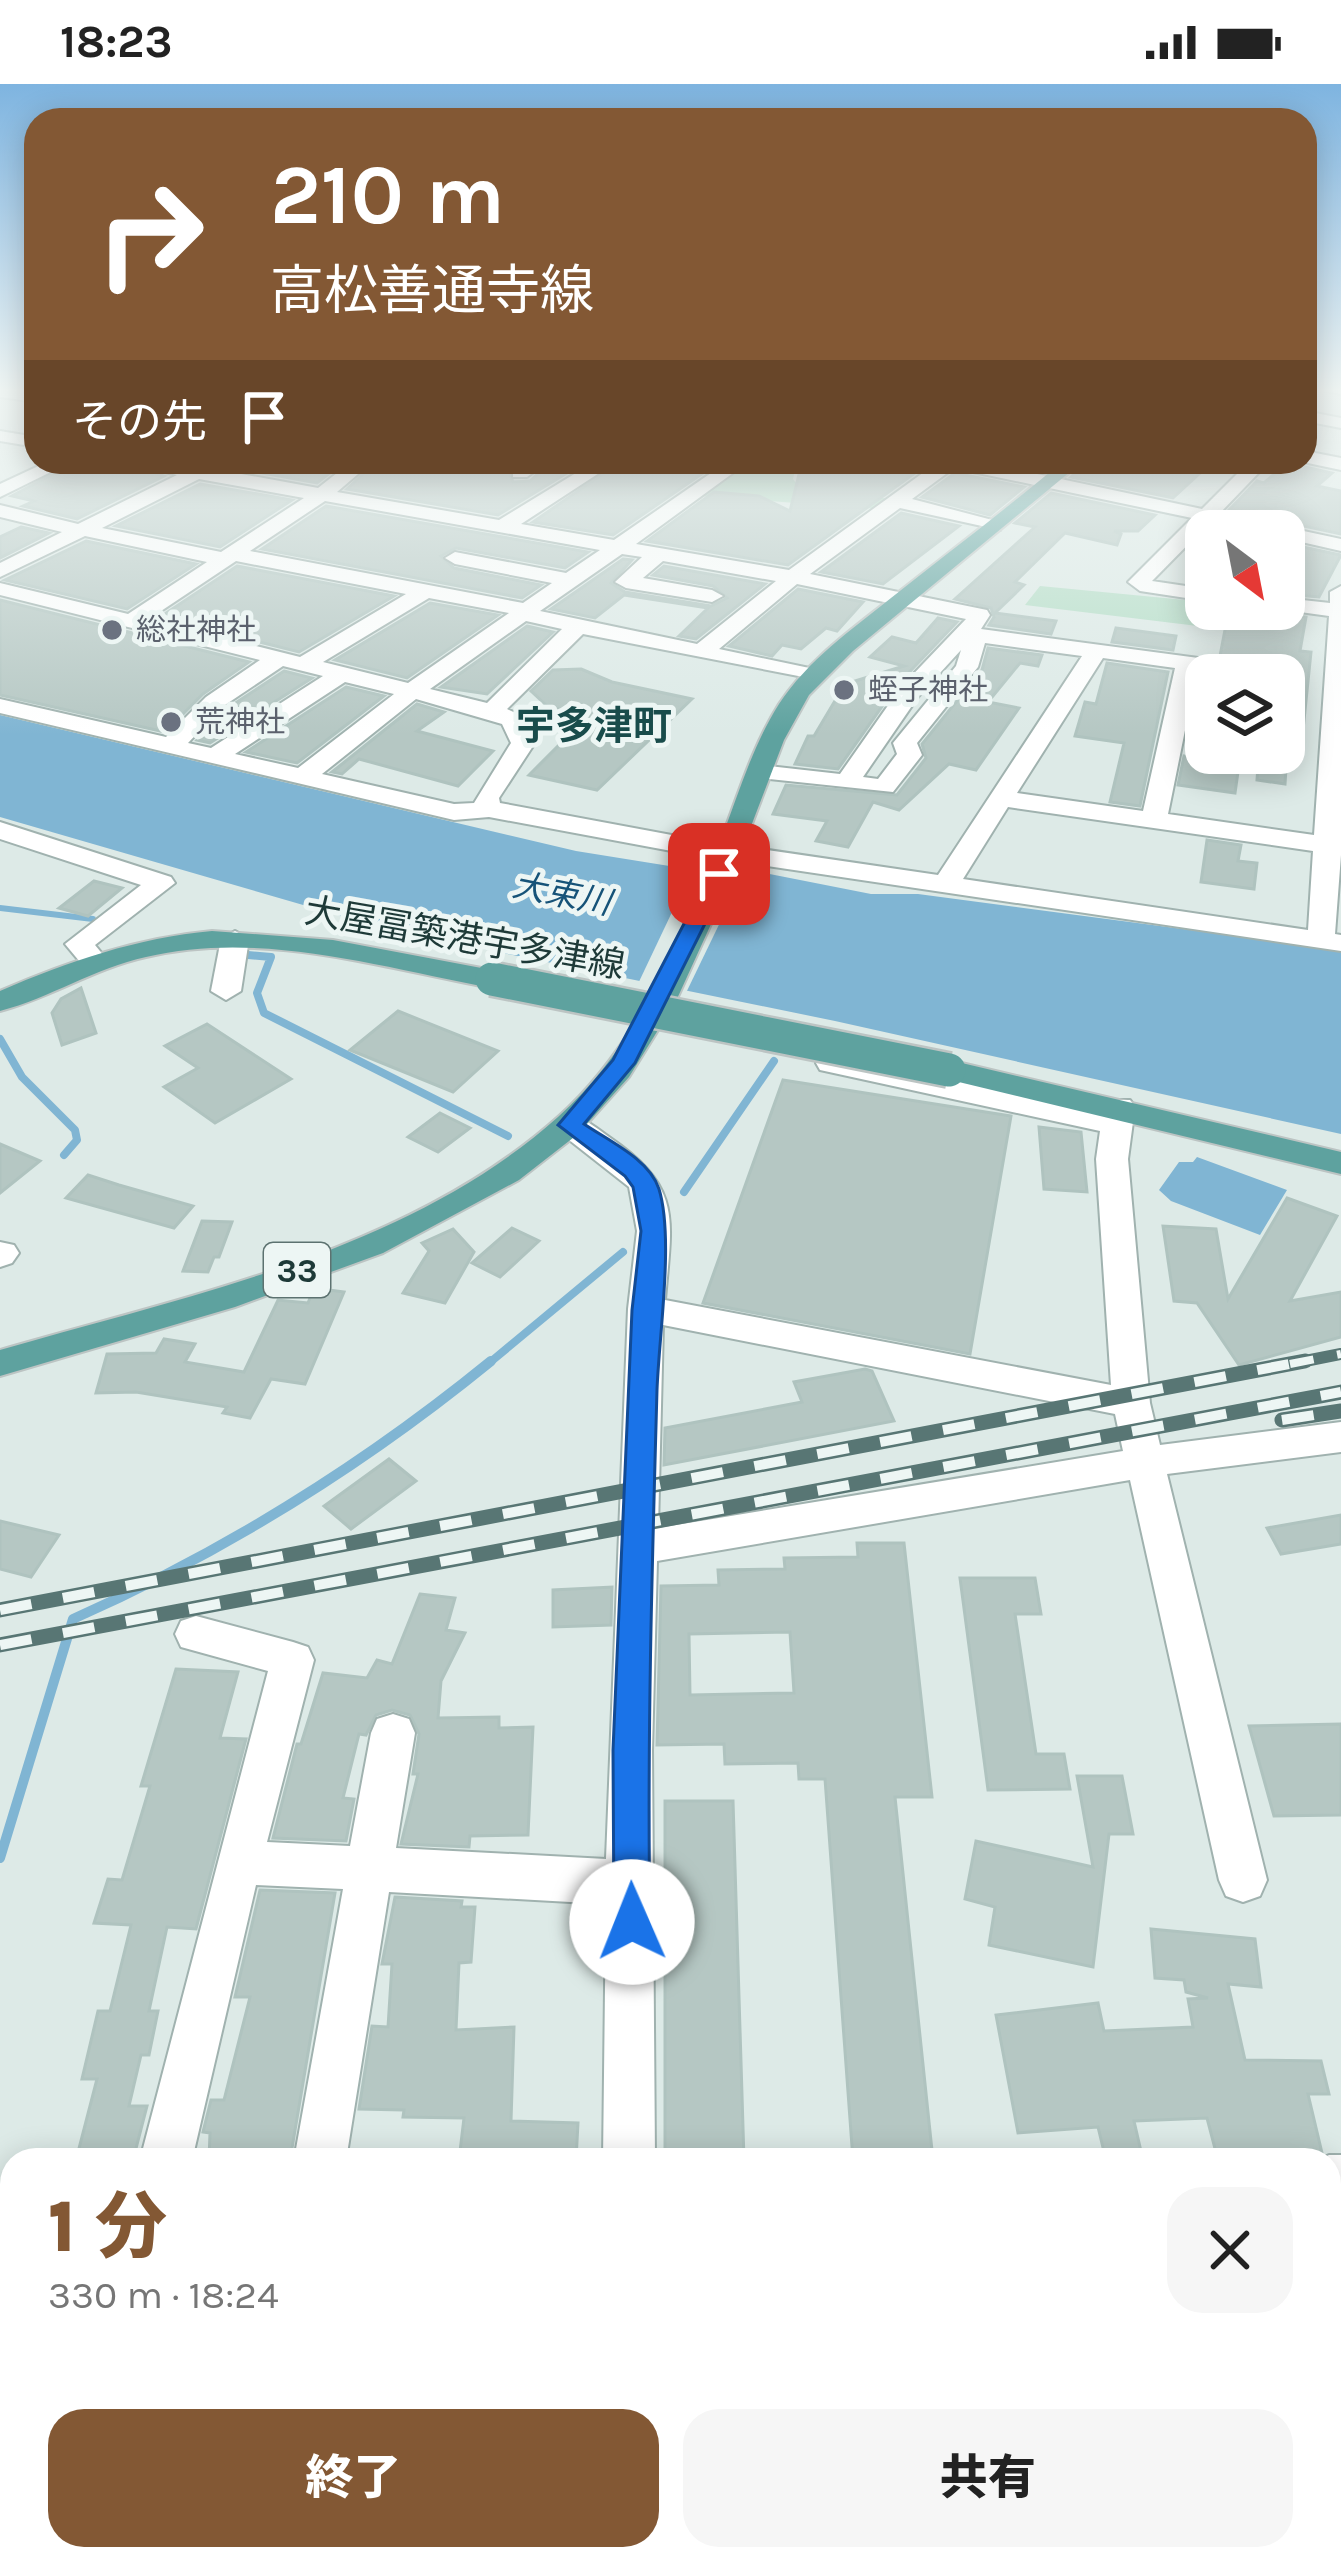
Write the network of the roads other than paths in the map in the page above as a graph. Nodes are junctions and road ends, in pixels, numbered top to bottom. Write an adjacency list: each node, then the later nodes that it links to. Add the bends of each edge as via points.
1 (137, 503): 14 (street)
2 (309, 503): 20 (street)
3 (362, 503): 12 (street)
4 (539, 503): 12 (street)
5 (680, 503): 18 (street)
6 (895, 503): 23 (street)
7 (905, 503): 13 (street)
8 (1022, 503): 13 (main road, 33)
9 (1148, 503): 11 (street)
10 (0, 511): 14 (street)
11 (1185, 511)
12 (501, 526): 18 (street); 21 (street)
13 (993, 526): 28 (main road, 33)
14 (83, 530): 20 (street); 22 (street)
15 (1185, 535): 27 (street, via 1139,582)
16 (1305, 536): 17 (street)
17 (1341, 544)
18 (616, 547): 19 (street); 24 (street)
19 (657, 555): 23 (street); 35 (street, via 626,582 712,596)
20 (228, 557): 26 (street); 32 (street)
21 (455, 558): 24 (street); 26 (street)
22 (0, 571)
23 (793, 578): 28 (street); 36 (street)
24 (569, 580): 31 (street)
25 (0, 590): 32 (street)
26 (420, 590): 31 (street); 39 (street)
27 (1185, 592)
28 (903, 598): 34 (street, via 980,615); 43 (main road, 33)
29 (1305, 604): 30 (street)
30 (1340, 605): 45 (street)
31 (524, 612): 33 (street); 46 (street)
32 (129, 622): 38 (street)
33 (578, 626): 35 (street); 48 (street)
34 (969, 634): 37 (street); 53 (street, via 910,692); 53 (street, via 967,667 905,743 910,755 884,787)
35 (666, 645): 36 (street)
36 (701, 652): 43 (street)
37 (1096, 652): 40 (street); 55 (street)
38 (279, 658): 39 (street); 49 (street, via 214,702)
39 (304, 664): 42 (street)
40 (1185, 664)
41 (1185, 673): 57 (street)
42 (343, 674): 46 (street); 50 (street)
43 (811, 675): 51 (main road, 33)
44 (1305, 678): 45 (street)
45 (1337, 682): 54 (street)
46 (412, 691): 48 (street); 52 (street)
47 (0, 706): 49 (street)
48 (492, 711): 56 (street, via 512,720 523,743 486,798)
49 (171, 746): 50 (street)
50 (215, 757): 52 (street)
51 (760, 772): 53 (street); 60 (main road, 33)
52 (302, 778): 56 (street, via 454,812)
53 (847, 783)
54 (1334, 795): 59 (street)
55 (1000, 798): 57 (street); 61 (street)
56 (489, 808): 60 (street)
57 (1154, 819): 59 (street)
58 (0, 830): 64 (street, via 161,883 79,944)
59 (1332, 846): 63 (street)
60 (724, 863): 61 (street); 67 (main road, 33)
61 (947, 882): 63 (street)
62 (235, 940): 64 (main road, 大屋冨築港宇多津線, via 177,942); 65 (street); 68 (main road, 大屋冨築港宇多津線, bridge, via 492,980 949,1070)
63 (1331, 941)
64 (95, 962): 66 (main road, 大屋冨築港宇多津線)
65 (226, 991)
66 (0, 1002)
67 (646, 1022): 68 (street); 69 (main road, 33)
68 (1118, 1116): 70 (main road, 大屋冨築港宇多津線); 73 (street, via 1112,1159)
69 (570, 1125): 71 (street, via 645,1186 654,1231); 72 (main road, 33, via 496,1180 386,1236)
70 (1341, 1163)
71 (646, 1310): 73 (street); 76 (street)
72 (0, 1363)
73 (1131, 1403): 75 (street)
74 (1341, 1437): 75 (street)
75 (1148, 1462): 76 (street); 81 (street)
76 (638, 1548): 82 (street)
77 (196, 1634): 79 (street, via 293,1660)
78 (393, 1733): 80 (street)
79 (238, 1862): 80 (street); 83 (street)
80 (369, 1868): 82 (street); 84 (street)
81 (1243, 1880)
82 (632, 1883): 85 (street)
83 (169, 2148)
84 (322, 2148)
85 (629, 2148)

